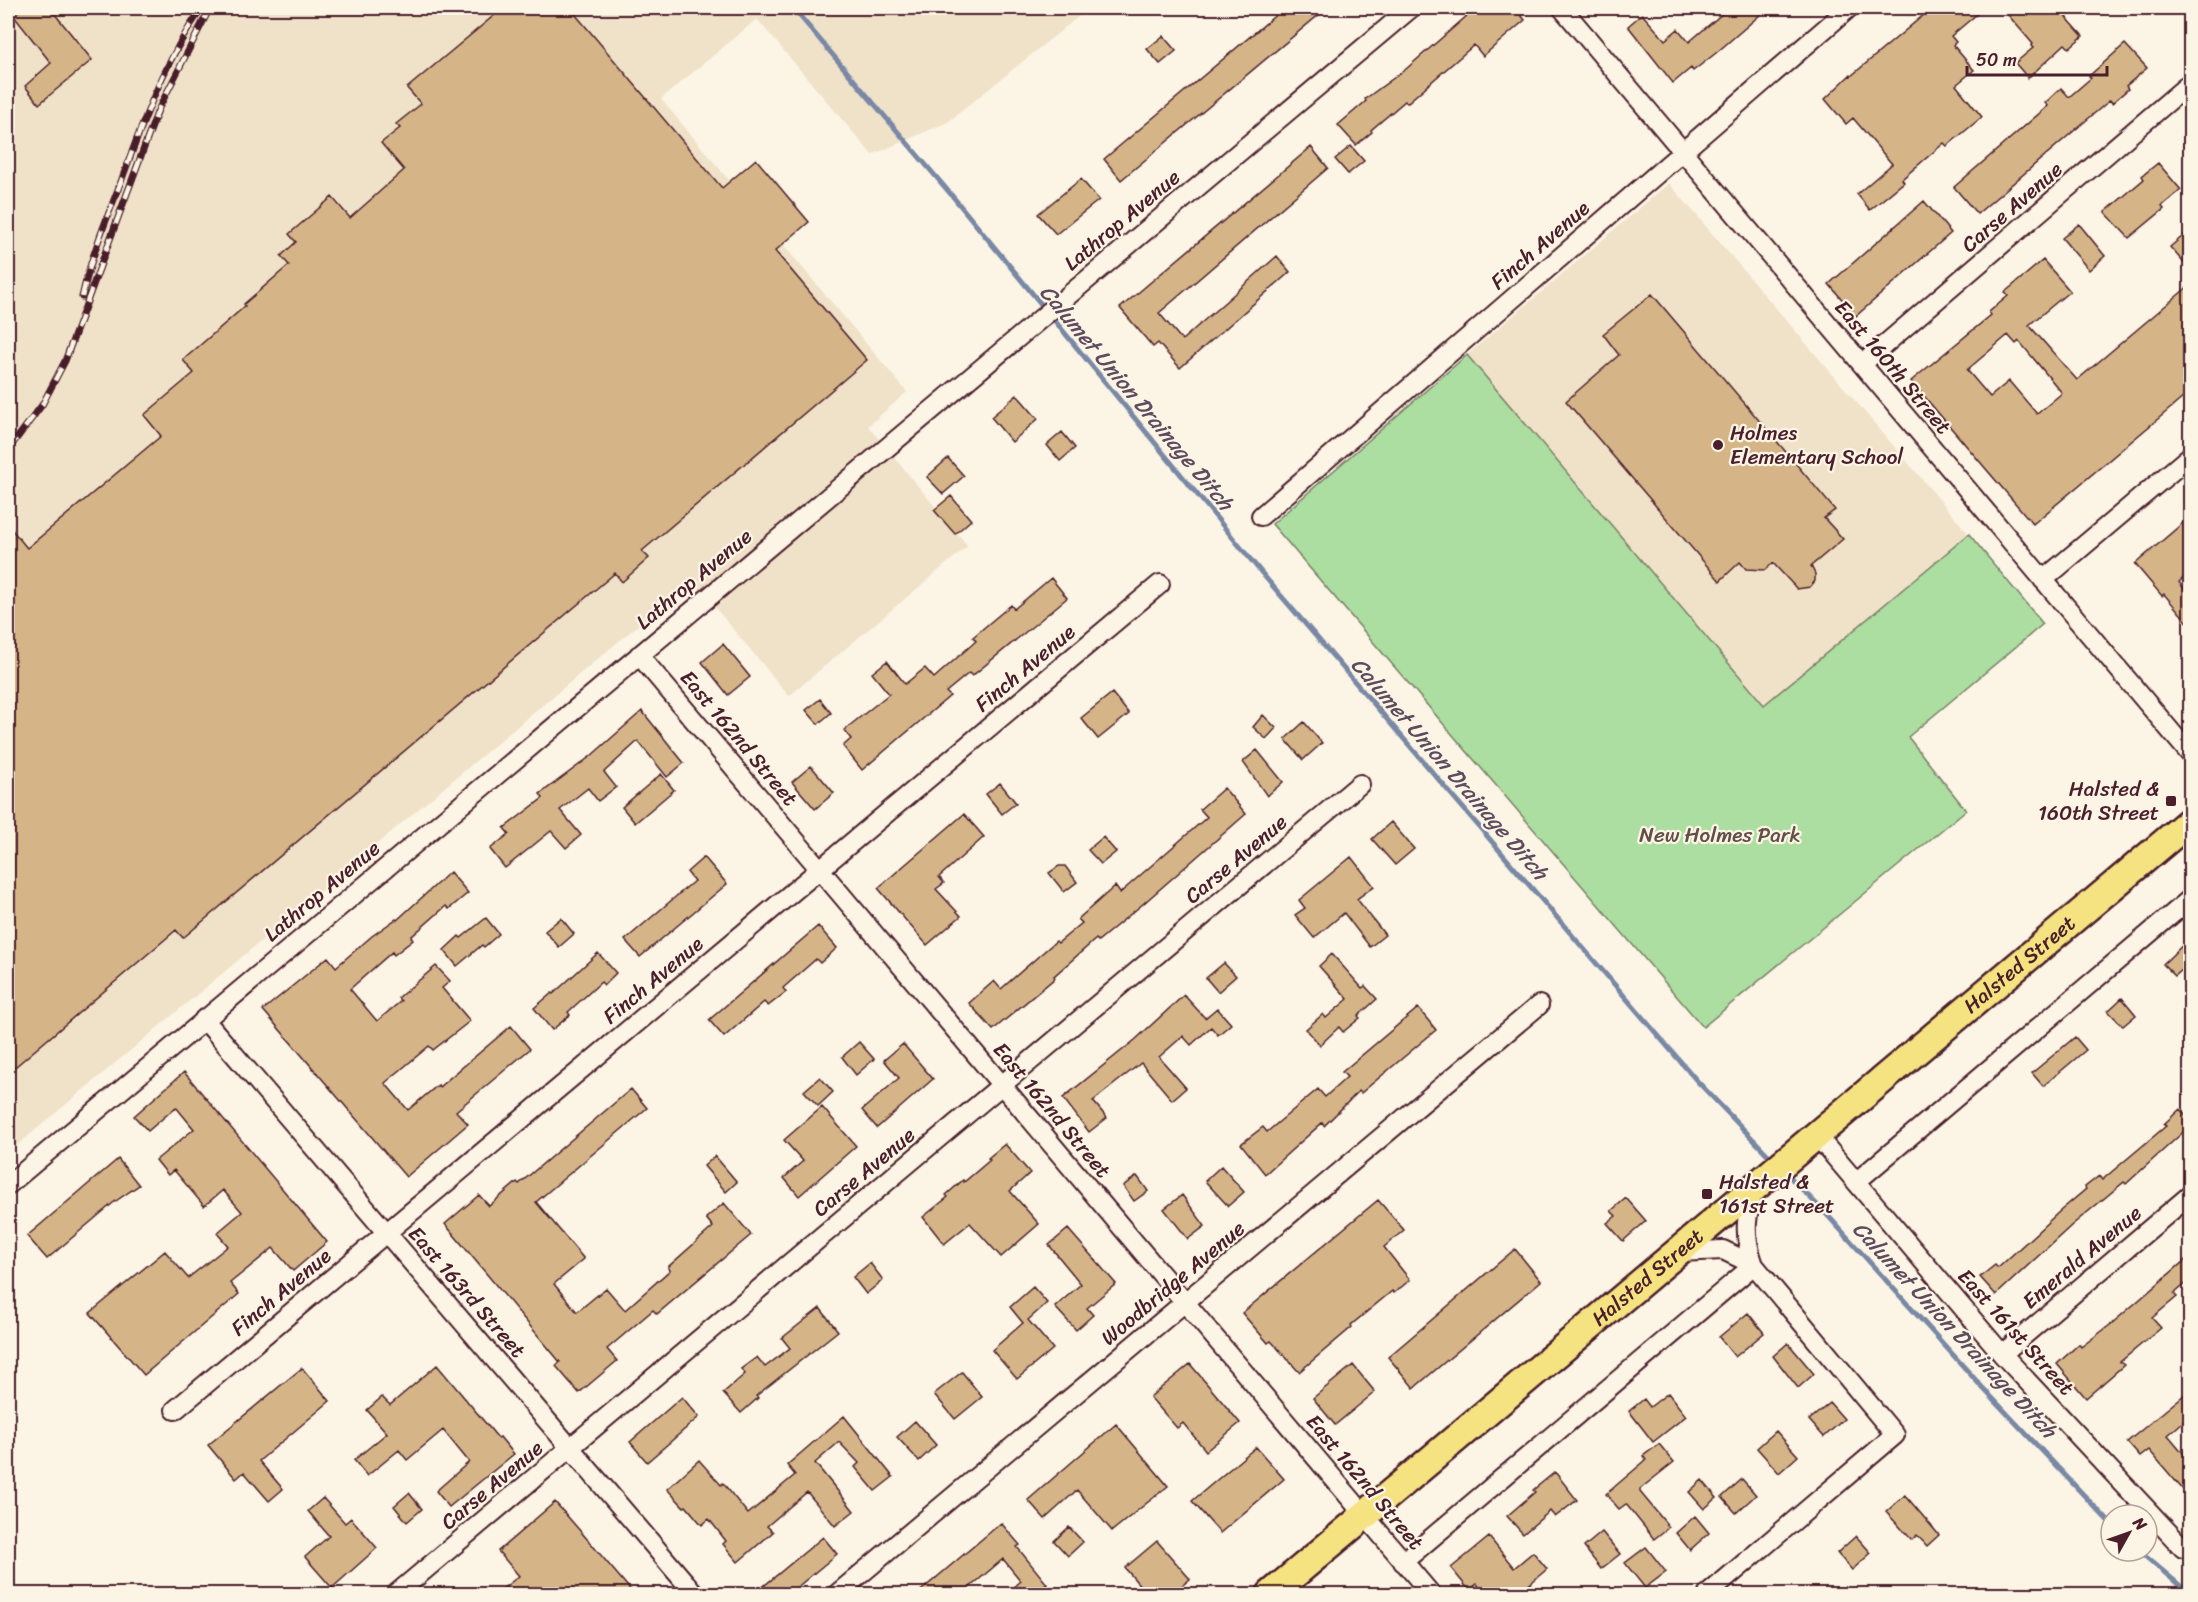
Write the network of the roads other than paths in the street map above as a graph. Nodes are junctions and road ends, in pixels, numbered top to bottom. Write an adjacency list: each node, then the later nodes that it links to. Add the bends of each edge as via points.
1 (1410, 8): 11 (street, Lathrop Avenue)
2 (1562, 8): 5 (street, East 160th Street)
3 (1849, 8): 5 (street, Finch Avenue)
4 (2190, 83): 6 (street, Carse Avenue)
5 (1683, 151): 6 (street, East 160th Street); 8 (street, Finch Avenue)
6 (1862, 364): 9 (street, East 160th Street)
7 (2190, 456): 9 (street)
8 (1261, 516)
9 (2043, 580): 12 (street, East 160th Street)
10 (1160, 584): 15 (street, Finch Avenue)
11 (639, 655): 15 (street, East 162nd Street); 18 (street, Lathrop Avenue)
12 (2190, 754)
13 (1360, 784): 19 (street, Carse Avenue)
14 (2190, 821): 20 (main road, Halsted Street)
15 (820, 870): 19 (street, East 162nd Street); 25 (street, Finch Avenue)
16 (2190, 898): 21 (street)
17 (1539, 1005): 28 (street, Woodbridge Avenue)
18 (204, 1019): 22 (street, Lathrop Avenue); 25 (street, East 163rd Street)
19 (1002, 1085): 28 (street, East 162nd Street); 31 (street, Carse Avenue)
20 (1817, 1136): 21 (street, East 161st Street); 23 (main road, Halsted Street)
21 (1856, 1182): 29 (street, East 161st Street)
22 (8, 1185)
23 (1754, 1189): 26 (main road, Halsted Street); 27 (street, via 1746,1234)
24 (2190, 1195): 29 (street, Emerald Avenue)
25 (386, 1233): 30 (street, Finch Avenue); 31 (street, East 163rd Street)
26 (1679, 1252): 27 (street, via 1723,1250); 32 (main road, Halsted Street)
27 (1754, 1265): 34 (street); 40 (street, via 1895,1434)
28 (1185, 1302): 32 (street, East 162nd Street); 37 (street, Woodbridge Avenue)
29 (2002, 1354): 33 (street, East 161st Street, via 2183,1548)
30 (175, 1410)
31 (570, 1448): 35 (street, Carse Avenue); 36 (street, East 163rd Street)
32 (1365, 1516): 34 (street, East 162nd Street); 38 (main road, Halsted Street)
33 (2190, 1547)
34 (1404, 1562): 39 (street, East 162nd Street)
35 (396, 1594)
36 (695, 1594)
37 (837, 1594)
38 (1271, 1594)
39 (1431, 1594)
40 (1708, 1594)

